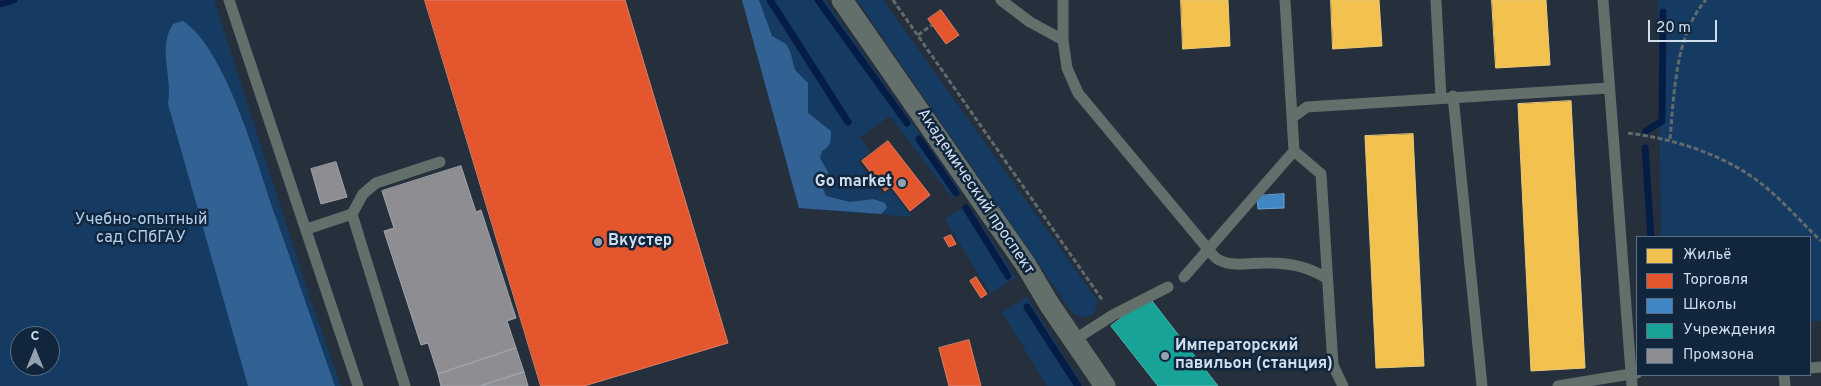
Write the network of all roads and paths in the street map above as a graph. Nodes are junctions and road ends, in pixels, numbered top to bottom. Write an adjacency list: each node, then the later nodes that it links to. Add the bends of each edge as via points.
1 (229, 0): 21 (lane)
2 (842, 0): 28 (street, Академический проспект, via 1026,265)
3 (893, 0): 11 (path)
4 (1001, 0): 12 (lane, via 1030,22)
5 (1063, 0): 12 (lane)
6 (1285, 0): 15 (lane)
7 (1436, 0): 14 (lane)
8 (1603, 0): 13 (lane)
9 (1706, 0): 17 (path, via 1699,8 1686,39 1676,72)
10 (932, 25): 11 (path)
11 (918, 35): 27 (path)
12 (1064, 40): 23 (lane, via 1067,68 1078,93)
13 (1608, 88): 14 (lane); 16 (lane)
14 (1447, 97): 15 (lane, via 1308,107); 34 (lane)
15 (1293, 117): 18 (lane)
16 (1612, 131): 17 (path); 29 (lane)
17 (1670, 139): 22 (path, via 1708,154 1763,184)
18 (1294, 151): 23 (lane); 25 (lane, via 1321,174)
19 (440, 162): 20 (lane, via 376,183 363,194)
20 (352, 214): 21 (lane); 31 (lane)
21 (307, 229): 30 (lane)
22 (1821, 241)
23 (1208, 249): 24 (lane); 25 (lane, via 1218,260 1234,264 1294,265 1312,269)
24 (1184, 277)
25 (1326, 278): 33 (lane, via 1333,365)
26 (1168, 287): 28 (lane, via 1113,315)
27 (1105, 305)
28 (1074, 340): 32 (street, Академический проспект)
29 (1634, 373): 35 (lane); 36 (lane)
30 (358, 386)
31 (405, 386)
32 (1105, 386)
33 (1343, 386)
34 (1482, 386)
35 (1558, 386)
36 (1632, 386)

